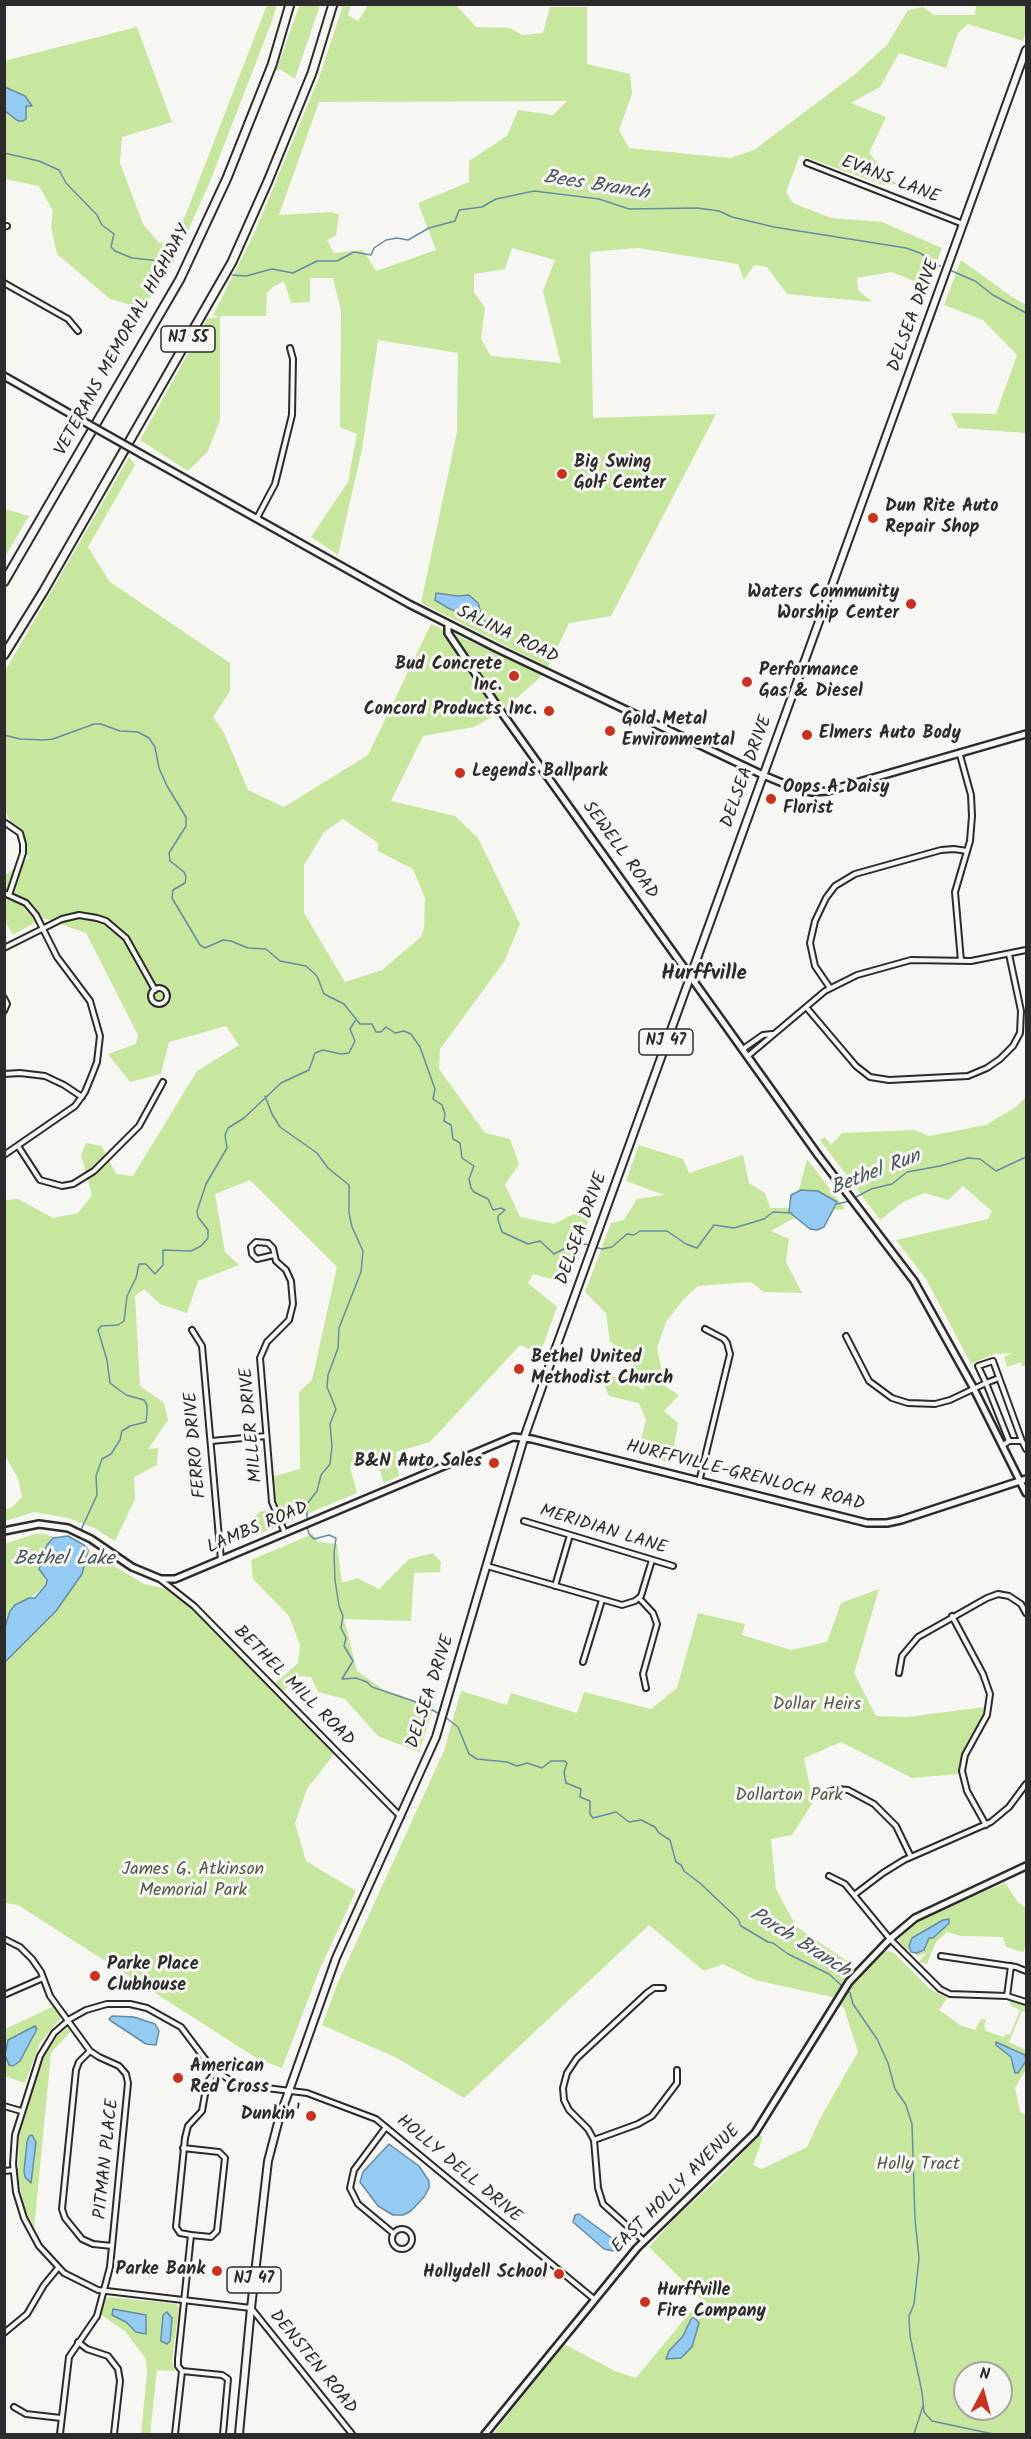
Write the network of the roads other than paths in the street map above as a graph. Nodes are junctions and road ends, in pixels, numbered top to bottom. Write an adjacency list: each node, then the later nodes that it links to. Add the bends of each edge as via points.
1 (290, 4): 12 (highway, VETERANS MEMORIAL HIGHWAY / NJ 55, via 272,65 180,279)
2 (333, 4): 14 (highway, NJ 55, via 312,73 232,262)
3 (1026, 50): 4 (main road, DELSEA DRIVE / NJ 47)
4 (1024, 64): 6 (main road, DELSEA DRIVE / NJ 47)
5 (807, 163): 6 (street, EVANS LANE)
6 (963, 224): 17 (main road, DELSEA DRIVE / NJ 47)
7 (4, 283): 8 (street, via 68,319)
8 (78, 331)
9 (290, 348): 11 (street, via 294,359 292,415 275,484)
10 (4, 376): 11 (main road, SALINA ROAD, bridge)
11 (257, 518): 13 (main road, SALINA ROAD)
12 (4, 582)
13 (448, 624): 17 (main road, SALINA ROAD); 26 (main road, SEWELL ROAD, via 448,633 502,713)
14 (4, 654)
15 (1026, 734): 16 (main road, SALINA ROAD)
16 (960, 755): 17 (main road, SALINA ROAD, via 819,792 797,789); 19 (street, via 972,800)
17 (763, 776): 26 (main road, DELSEA DRIVE / NJ 47)
18 (5, 822): 20 (street, via 20,833 23,844)
19 (967, 851): 25 (street, via 955,892); 27 (street, via 941,850 855,874 835,886 814,923 810,943 815,966)
20 (7, 894): 21 (street, via 26,903)
21 (44, 928): 22 (street); 28 (street, via 79,915 106,921 126,938); 37 (street, via 57,957 90,1001 100,1036 97,1062)
22 (4, 948)
23 (1026, 950): 24 (street)
24 (1009, 954): 25 (street); 30 (street, via 1021,1011 1020,1033 1000,1059 968,1076 889,1080 870,1077)
25 (961, 961): 27 (street, via 912,960 857,975)
26 (690, 976): 33 (main road, SEWELL ROAD); 48 (main road, DELSEA DRIVE / NJ 47)
27 (830, 988): 30 (street)
28 (155, 990): 28 (street, via 151,996 154,1002 164,1002 165,991)
29 (4, 998): 31 (street)
30 (806, 1007): 32 (street)
31 (4, 1011)
32 (772, 1034): 33 (street, via 763,1035); 34 (street)
33 (743, 1049): 34 (main road, SEWELL ROAD)
34 (748, 1056): 46 (main road, SEWELL ROAD, via 914,1281)
35 (4, 1074): 37 (street, via 45,1076)
36 (162, 1082): 38 (street, via 134,1132 94,1171 73,1184 62,1186 40,1180)
37 (82, 1097): 38 (street)
38 (18, 1146): 39 (street)
39 (4, 1155)
40 (274, 1255): 40 (street, MILLER DRIVE, via 265,1241 251,1247 257,1259); 47 (street, MILLER DRIVE, via 291,1281 293,1304 288,1320 262,1352)
41 (705, 1329): 56 (street, via 724,1339 730,1354)
42 (192, 1330): 49 (street, FERRO DRIVE, via 202,1346)
43 (846, 1336): 46 (street, via 869,1381 892,1398 934,1404)
44 (999, 1378): 45 (street); 45 (street, via 993,1361 978,1366); 51 (street)
45 (986, 1383): 46 (street); 50 (street)
46 (973, 1387): 52 (main road, SEWELL ROAD)
47 (266, 1436): 49 (street); 60 (street, MILLER DRIVE, via 272,1502)
48 (525, 1438): 56 (main road, HURFFVILLE-GRENLOCH ROAD); 60 (main road, LAMBS ROAD, via 513,1437); 64 (main road, DELSEA DRIVE / NJ 47)
49 (211, 1441): 63 (street, FERRO DRIVE)
50 (1009, 1441): 51 (street); 52 (street)
51 (1022, 1441): 53 (street)
52 (1002, 1446): 55 (main road, SEWELL ROAD)
53 (1026, 1449)
54 (1026, 1479): 55 (main road, HURFFVILLE-GRENLOCH ROAD)
55 (1020, 1481): 56 (main road, HURFFVILLE-GRENLOCH ROAD, via 878,1524 851,1521); 57 (main road, SEWELL ROAD)
56 (699, 1482)
57 (1026, 1493)
58 (525, 1521): 61 (street, MERIDIAN LANE)
59 (4, 1531): 66 (main road, via 39,1524 68,1528)
60 (285, 1534): 63 (main road, LAMBS ROAD)
61 (570, 1535): 62 (street, MERIDIAN LANE); 67 (street)
62 (652, 1560): 65 (street, MERIDIAN LANE); 68 (street)
63 (221, 1561): 66 (main road, LAMBS ROAD, via 182,1578)
64 (487, 1566): 67 (street); 77 (main road, DELSEA DRIVE / NJ 47, via 436,1737)
65 (673, 1566)
66 (161, 1580): 77 (street, BETHEL MILL ROAD, via 202,1613)
67 (555, 1586): 69 (street)
68 (639, 1598): 69 (street, via 622,1605); 74 (street, via 657,1624 643,1676)
69 (602, 1600): 72 (street)
70 (1026, 1613): 71 (street, via 1015,1599 998,1594)
71 (952, 1616): 73 (street, via 910,1644 902,1656); 78 (street, via 990,1694 987,1716 965,1755 962,1771 967,1791)
72 (583, 1662)
73 (899, 1673)
74 (646, 1688)
75 (1026, 1784): 78 (street, via 1005,1811)
76 (824, 1793): 79 (street, via 848,1790 874,1803 896,1826)
77 (401, 1818): 97 (main road, DELSEA DRIVE / NJ 47, via 336,1958)
78 (986, 1825): 79 (street)
79 (911, 1857): 82 (street)
80 (1026, 1866): 84 (main road, EAST HOLLY AVENUE, via 926,1912)
81 (830, 1876): 82 (street)
82 (854, 1895): 84 (street)
83 (4, 1939): 88 (street, PITMAN PLACE, via 29,1956)
84 (890, 1939): 91 (street, via 944,1992); 107 (main road, EAST HOLLY AVENUE, via 841,1992 755,2133)
85 (941, 1956): 86 (street)
86 (1011, 1966): 87 (street); 91 (street)
87 (1026, 1971)
88 (43, 1978): 90 (street); 93 (street, PITMAN PLACE, via 50,1996)
89 (663, 1988): 101 (street, via 647,1993 577,2058 567,2073 563,2088 566,2105)
90 (4, 1995)
91 (1007, 1996): 92 (street)
92 (1026, 2002)
93 (68, 2020): 94 (street, PITMAN PLACE); 96 (street, via 107,2004 147,2008 181,2027); 99 (street, via 42,2051)
94 (90, 2051): 108 (street, PITMAN PLACE, via 119,2066 128,2083); 108 (street, via 76,2068 62,2211 82,2239)
95 (677, 2070): 101 (street, via 677,2083 652,2116)
96 (216, 2071): 97 (street, HOLLY DELL DRIVE, via 242,2085); 102 (street, via 207,2083 202,2111 186,2131)
97 (289, 2090): 100 (street, HOLLY DELL DRIVE, via 366,2115); 113 (main road, DELSEA DRIVE / NJ 47, via 268,2161)
98 (4, 2106): 99 (street)
99 (21, 2111): 104 (street, via 14,2139)
100 (387, 2127): 105 (street, via 354,2170 350,2188 358,2204); 111 (street, HOLLY DELL DRIVE)
101 (594, 2140): 107 (street, via 601,2200)
102 (183, 2148): 106 (street, via 176,2227 180,2233); 106 (street, via 219,2152 225,2160 217,2231 211,2237)
103 (4, 2170): 104 (street)
104 (14, 2170): 109 (street, via 18,2199 28,2227)
105 (393, 2233): 105 (street, via 408,2230 411,2242 406,2248 397,2248 392,2242)
106 (191, 2235): 112 (street)
107 (644, 2241): 111 (main road, EAST HOLLY AVENUE)
108 (112, 2246): 110 (street, PITMAN PLACE)
109 (58, 2268): 110 (street, via 81,2283); 114 (street, via 27,2314)
110 (104, 2291): 112 (street); 115 (street, PITMAN PLACE, via 97,2316)
111 (594, 2299): 125 (main road, EAST HOLLY AVENUE)
112 (184, 2301): 113 (street); 116 (street, via 178,2362)
113 (251, 2308): 123 (main road, DELSEA DRIVE / NJ 47); 124 (street, DENSTEN ROAD)
114 (4, 2333)
115 (78, 2342): 118 (street, PITMAN PLACE, via 68,2361); 120 (street, via 108,2356 118,2369)
116 (182, 2371): 121 (street); 122 (street, via 228,2379)
117 (14, 2407): 118 (street, via 26,2414)
118 (61, 2418): 119 (street, PITMAN PLACE)
119 (60, 2434)
120 (114, 2434)
121 (176, 2434)
122 (223, 2434)
123 (239, 2434)
124 (352, 2434)
125 (485, 2434)

